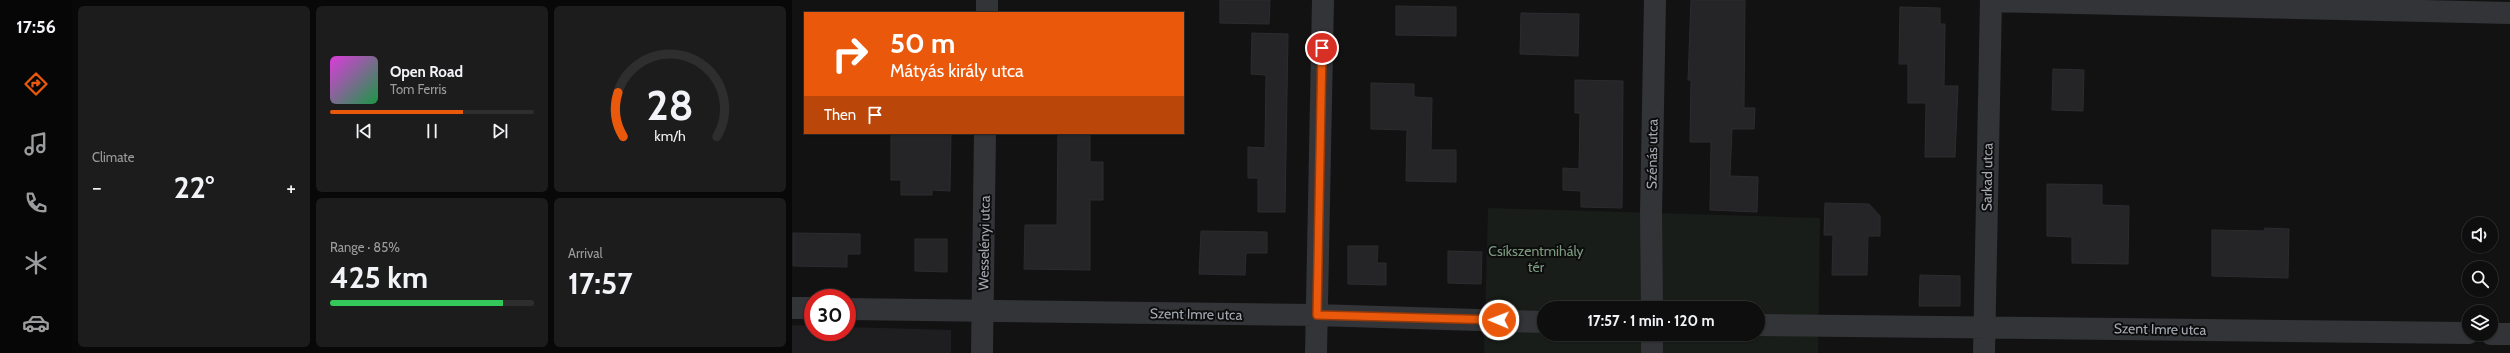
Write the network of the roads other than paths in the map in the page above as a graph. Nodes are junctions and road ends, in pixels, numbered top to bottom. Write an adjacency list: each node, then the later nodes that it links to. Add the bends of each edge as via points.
1 (987, 0): 5 (street)
2 (1323, 0): 13 (street)
3 (1656, 0): 8 (street, Szénás utca, via 1651,213)
4 (1991, 1): 6 (street); 16 (street, Sarkad utca)
5 (987, 12)
6 (2510, 13)
7 (985, 134): 12 (street, Wesselényi utca)
8 (1652, 301)
9 (792, 308): 10 (street)
10 (804, 308)
11 (856, 308): 12 (street, Szent Imre utca)
12 (983, 310): 13 (street, Szent Imre utca); 21 (street, Wesselényi utca)
13 (1317, 315): 14 (street, Szent Imre utca); 22 (street)
14 (1537, 322)
15 (1765, 325): 16 (street, Szent Imre utca)
16 (1984, 327): 17 (street, Szent Imre utca); 24 (street, Sarkad utca)
17 (2462, 333)
18 (2498, 334): 19 (street)
19 (2510, 334)
20 (1652, 341): 23 (street)
21 (982, 353)
22 (1316, 353)
23 (1652, 353)
24 (1984, 353)

